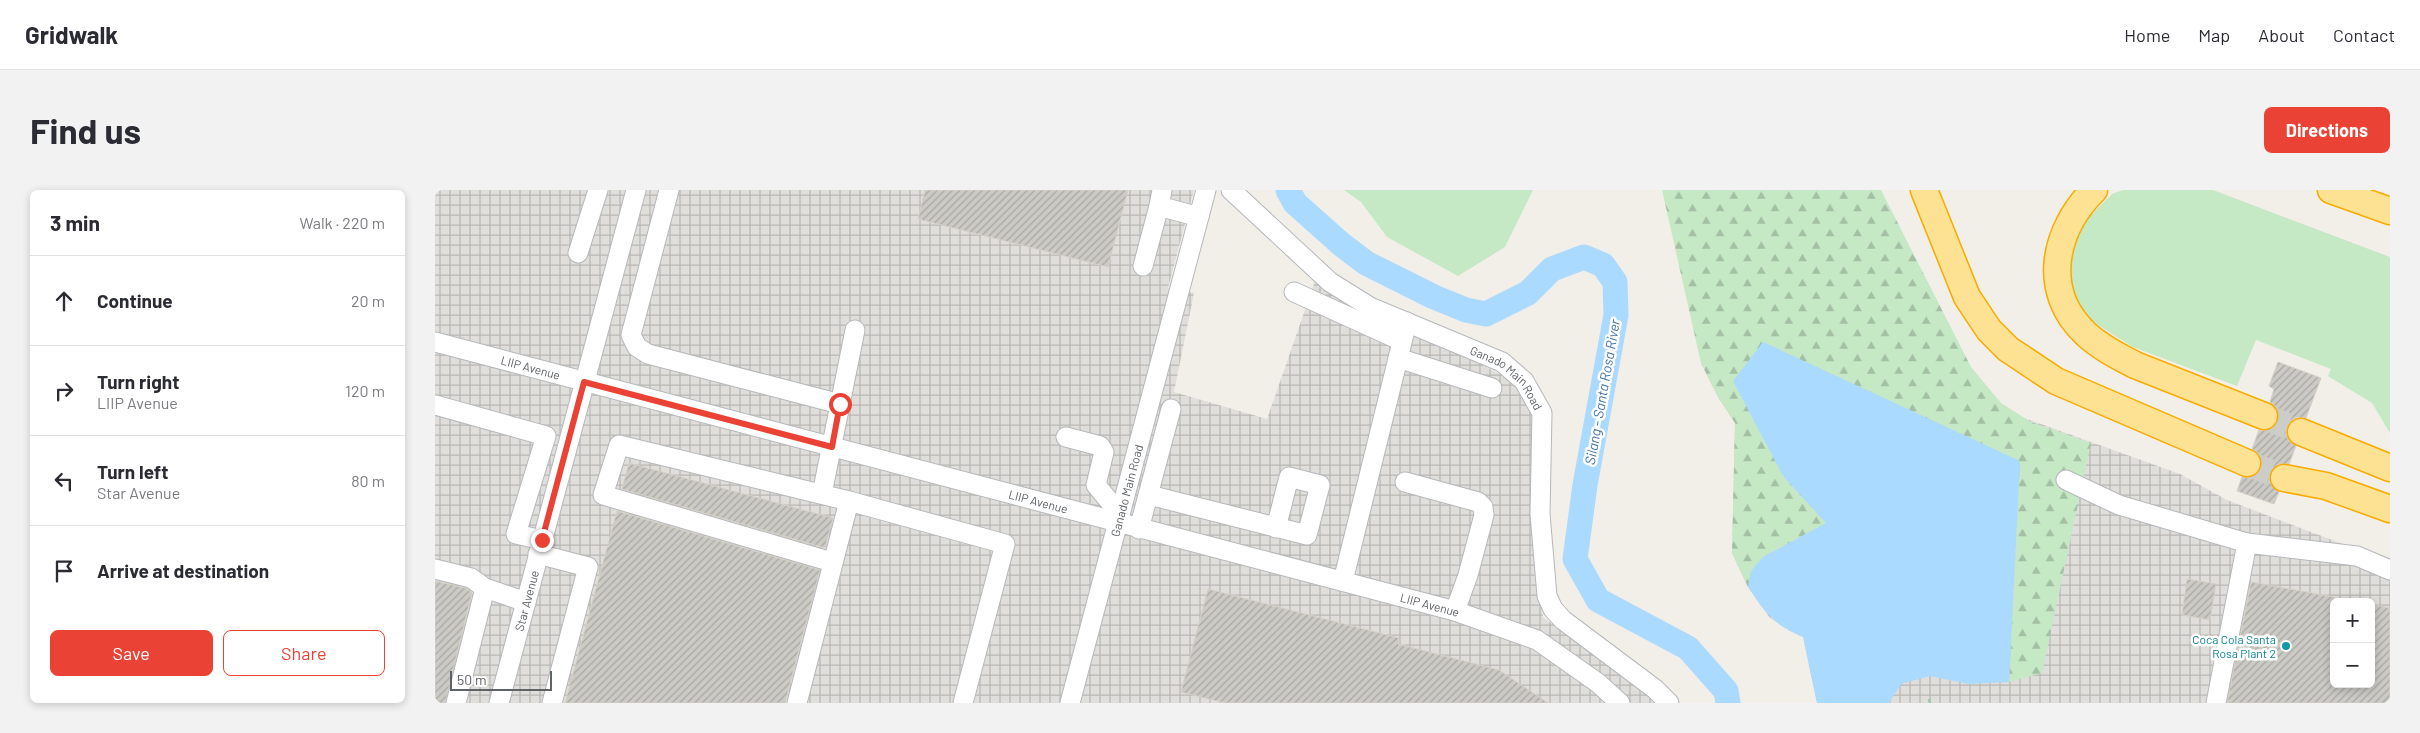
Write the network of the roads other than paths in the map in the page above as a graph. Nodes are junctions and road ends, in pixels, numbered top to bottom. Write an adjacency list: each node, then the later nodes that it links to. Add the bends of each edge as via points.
1 (598, 190): 12 (street)
2 (636, 190): 19 (street, Star Avenue)
3 (669, 190): 21 (street, via 631,335 637,347 648,354)
4 (1206, 190): 11 (street, Ganado Main Road)
5 (1231, 190): 15 (street, Ganado Main Road, via 1330,282 1370,307)
6 (1924, 190): 28 (highway, via 1967,297 1989,330 2008,349 2056,381)
7 (2094, 190): 24 (highway, via 2074,212 2060,243 2057,261 2059,280 2071,317 2086,334 2135,365)
8 (2331, 190): 10 (highway)
9 (1161, 198): 11 (street); 13 (street)
10 (2390, 211)
11 (1199, 217): 37 (street, Ganado Main Road)
12 (578, 253)
13 (1143, 266)
14 (1294, 292): 18 (street)
15 (1407, 322): 18 (street); 56 (street, Ganado Main Road, via 1502,362 1524,381 1542,413 1540,514 1547,596 1563,620)
16 (855, 330): 21 (street)
17 (435, 342): 19 (street, LIIP Avenue)
18 (1400, 350): 20 (street); 45 (street)
19 (584, 382): 27 (street, LIIP Avenue); 41 (street, Star Avenue)
20 (1492, 388)
21 (840, 404): 27 (street)
22 (435, 405): 41 (street, via 546,436 516,534)
23 (1171, 409): 34 (street)
24 (2264, 416)
25 (2301, 432): 29 (highway)
26 (1066, 437): 37 (street, via 1100,446 1104,452 1096,485)
27 (832, 447): 33 (street); 37 (street, LIIP Avenue)
28 (2247, 463)
29 (2390, 468)
30 (2284, 478): 36 (highway, via 2326,486)
31 (2066, 480): 40 (street, via 2119,505)
32 (1405, 482): 48 (street, via 1478,502 1483,508 1484,515 1468,575)
33 (822, 494): 35 (street); 42 (street, via 619,445 603,495)
34 (1149, 495): 38 (street); 39 (street)
35 (849, 501): 42 (street); 53 (street, via 1005,544)
36 (2390, 509)
37 (1119, 518): 38 (street, LIIP Avenue); 54 (street, Ganado Main Road)
38 (1139, 528): 45 (street, LIIP Avenue)
39 (1276, 528)
40 (2247, 542): 44 (street, via 2357,556); 57 (street)
41 (540, 547): 47 (street, Star Avenue); 51 (street, via 588,567)
42 (832, 562): 52 (street)
43 (435, 569): 46 (street, via 471,578)
44 (2390, 570)
45 (1343, 581): 48 (street, LIIP Avenue)
46 (485, 588): 47 (street); 49 (street)
47 (526, 602): 50 (street, Star Avenue)
48 (1455, 610): 55 (street, LIIP Avenue, via 1537,640 1598,683)
49 (456, 703)
50 (499, 703)
51 (552, 703)
52 (797, 703)
53 (963, 703)
54 (1070, 703)
55 (1620, 703)
56 (1669, 703)
57 (2217, 703)

